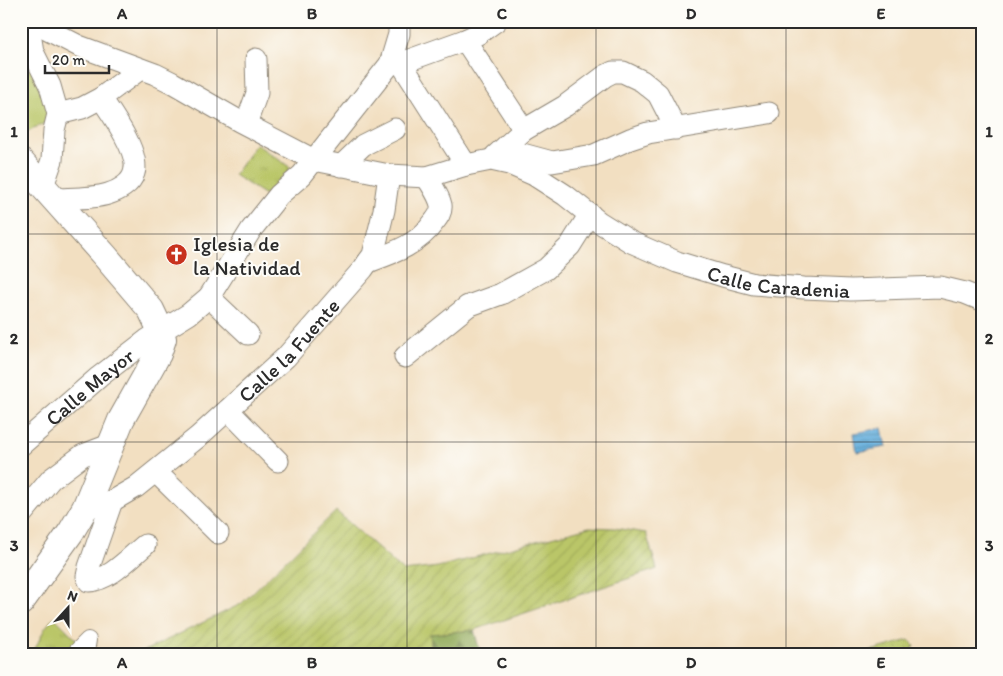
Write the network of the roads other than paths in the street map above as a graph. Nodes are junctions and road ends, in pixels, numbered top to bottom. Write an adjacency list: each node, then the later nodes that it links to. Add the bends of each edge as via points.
1 (29, 21): 7 (street, Calle Caradenia, via 79,46); 10 (street, via 33,52 50,86)
2 (399, 21): 6 (street)
3 (496, 21): 4 (street)
4 (465, 40): 6 (street); 14 (street)
5 (256, 59): 11 (street, via 257,93)
6 (395, 64): 15 (street, Calle Mayor); 18 (street)
7 (140, 69): 8 (street); 11 (street, Calle Caradenia, via 173,83)
8 (101, 98): 10 (street, via 82,108); 22 (street, via 128,143 134,158 134,173 125,186 106,195)
9 (769, 113): 13 (street, Calle Caradenia)
10 (58, 114): 22 (street)
11 (246, 124): 15 (street, Calle Caradenia)
12 (395, 129): 19 (street, via 363,146)
13 (676, 129): 14 (street, via 658,94 642,81 623,72 613,72); 16 (street, Calle Caradenia, via 648,133 594,155 552,162 515,152)
14 (524, 130): 16 (street)
15 (314, 160): 19 (street, Calle Caradenia); 25 (street, Calle Mayor, via 279,195 252,230)
16 (491, 160): 18 (street, Calle Caradenia); 23 (street, Calle Caradenia, via 534,175)
17 (21, 162): 22 (street)
18 (466, 165): 21 (street, Calle Caradenia)
19 (341, 166): 20 (street, Calle Caradenia)
20 (389, 176): 21 (street, Calle Caradenia); 24 (street, via 384,210 373,255)
21 (427, 176): 24 (street, via 441,204 438,217 411,244)
22 (49, 193): 27 (street, via 151,310)
23 (590, 214): 26 (street, Calle Caradenia, via 630,242 677,262 754,284 851,290 940,287); 29 (street, via 570,246 546,269 502,294 468,306)
24 (368, 262): 30 (street, Calle la Fuente, via 286,358)
25 (209, 297): 27 (street, Calle Mayor); 28 (street)
26 (982, 300)
27 (161, 331): 31 (street, via 163,339 158,354 121,420); 32 (street, Calle Mayor, via 99,378)
28 (248, 334)
29 (405, 357)
30 (228, 410): 33 (street, Calle la Fuente); 34 (street, Calle la Fuente)
31 (112, 444): 36 (street); 37 (street, via 82,454 51,479)
32 (21, 445)
33 (278, 461)
34 (156, 472): 35 (street, Calle la Fuente); 38 (street)
35 (112, 501): 36 (street, Calle la Fuente); 39 (street, via 87,576 89,581 113,572)
36 (85, 508): 40 (street)
37 (21, 515)
38 (218, 533)
39 (145, 545)
40 (21, 602)
41 (73, 655): 42 (street, via 88,640)
42 (87, 655)

